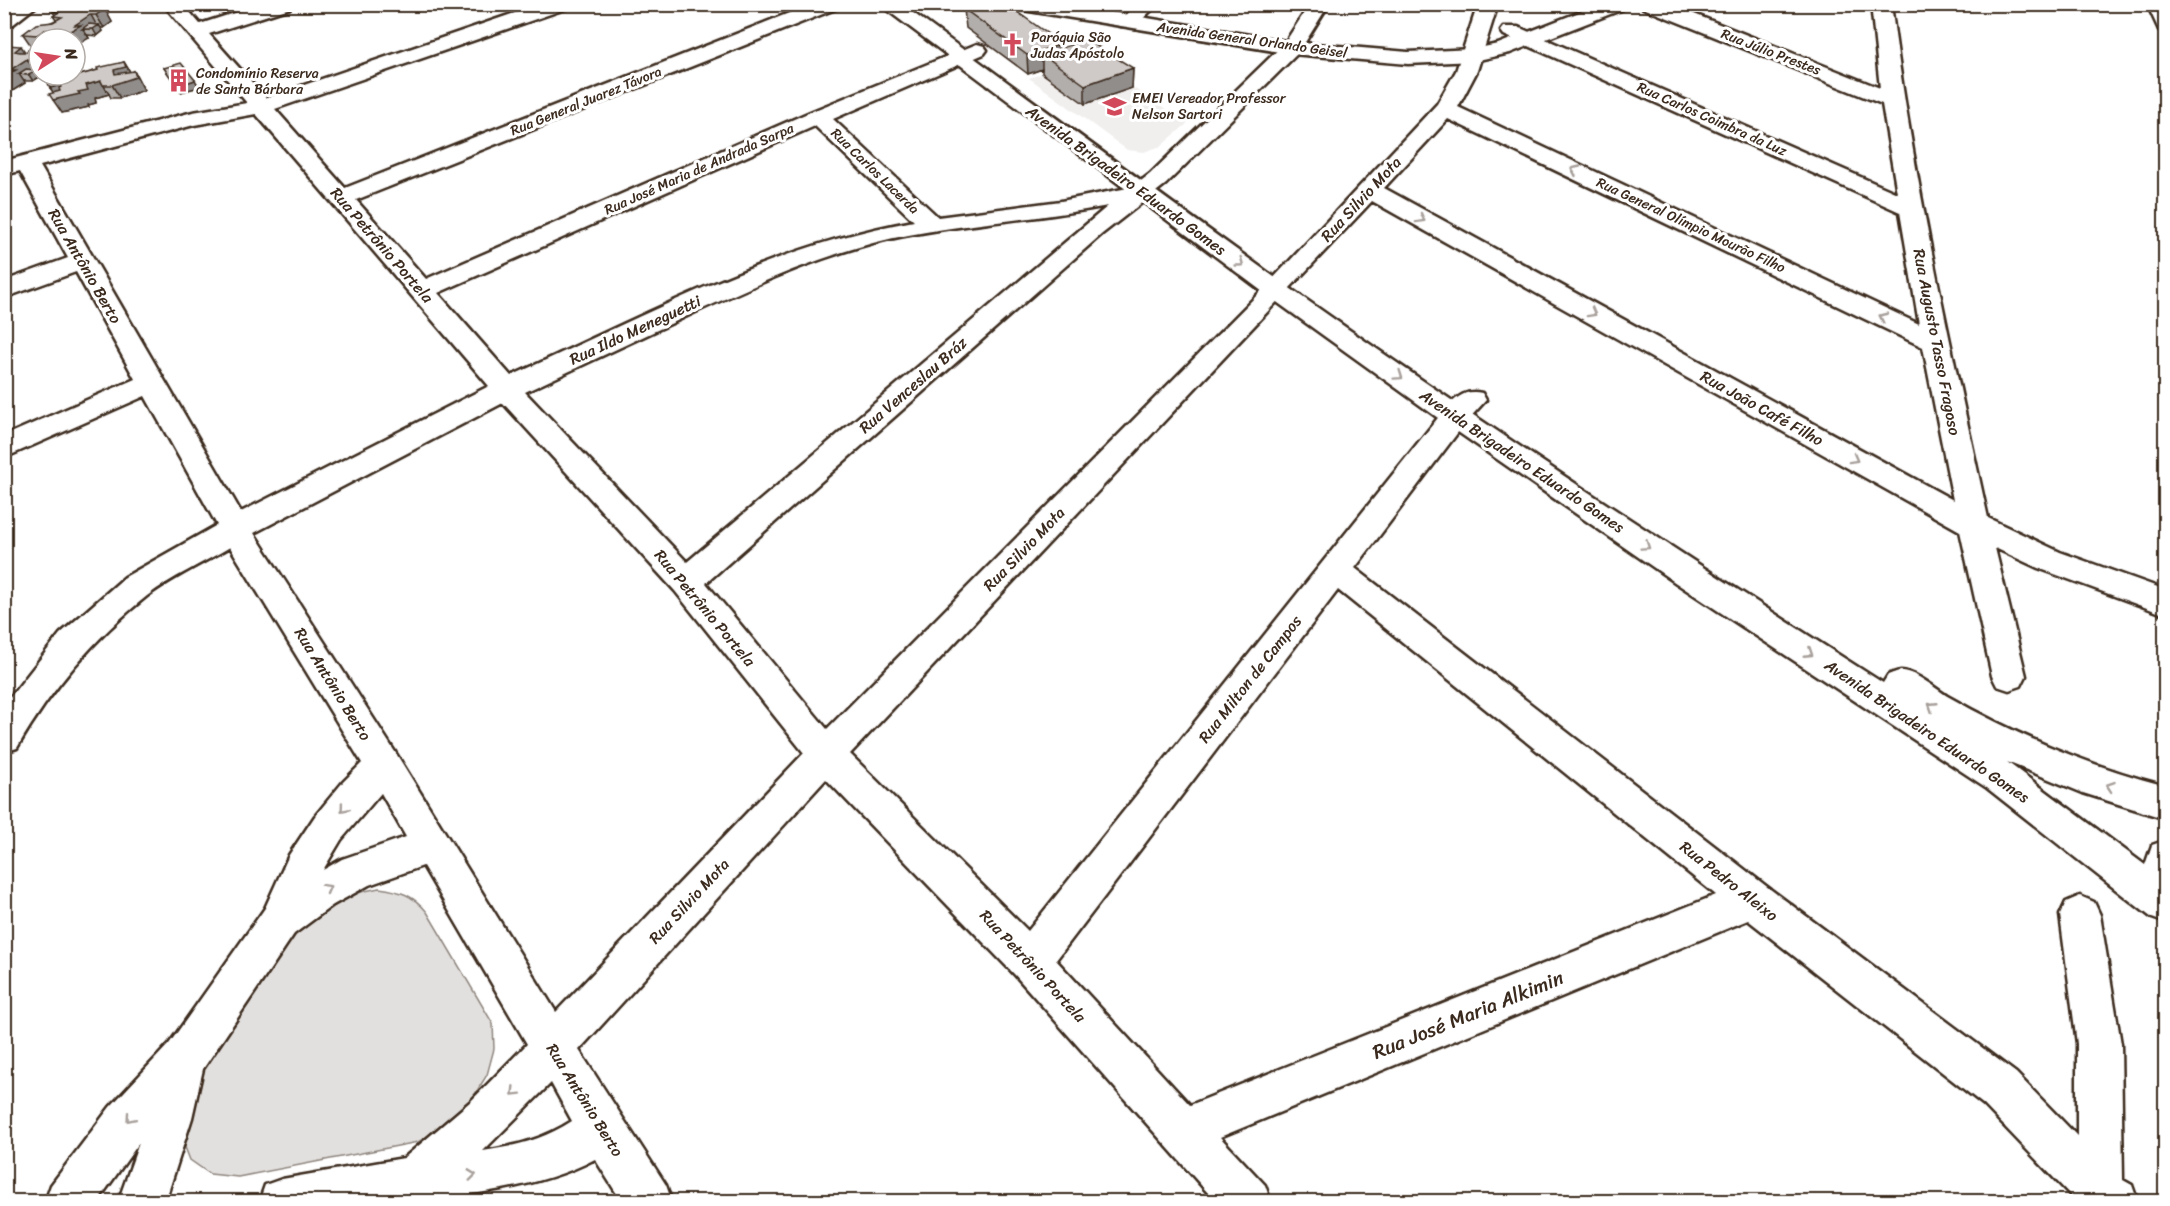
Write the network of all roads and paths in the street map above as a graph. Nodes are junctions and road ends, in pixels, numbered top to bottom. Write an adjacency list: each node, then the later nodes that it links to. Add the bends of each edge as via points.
1 (30, 4): 18 (street)
2 (172, 4): 20 (street, Rua Petrônio Portela)
3 (283, 4): 20 (street)
4 (561, 4): 26 (street)
5 (831, 4): 32 (street, Rua General Juarez Távora)
6 (888, 4): 24 (street, Avenida Brigadeiro Eduardo Gomes)
7 (914, 4): 24 (street, Avenida Brigadeiro Eduardo Gomes)
8 (1023, 4): 17 (street, Avenida General Orlando Geisel)
9 (1083, 4): 17 (street, Avenida General Orlando Geisel)
10 (1320, 4): 22 (street, Rua Venceslau Bráz)
11 (1488, 4): 23 (street, Rua Silvio Mota)
12 (1578, 4): 21 (street, Avenida General Orlando Geisel)
13 (1619, 4): 21 (street, Avenida General Orlando Geisel)
14 (1650, 4): 25 (street, Rua Júlio Prestes)
15 (1881, 4): 25 (street, Rua Augusto Tasso Fragoso)
16 (2156, 4): 19 (street)
17 (1138, 13): 22 (street, Avenida General Orlando Geisel)
18 (4, 22)
19 (2166, 26)
20 (196, 32): 26 (street, Rua Petrônio Portela)
21 (1521, 35): 23 (street, Avenida General Orlando Geisel); 34 (street, Rua Carlos Coimbra da Luz)
22 (1296, 43): 23 (street, Avenida General Orlando Geisel, via 1408,58); 30 (street, Rua Venceslau Bráz)
23 (1474, 48): 27 (street, Rua Silvio Mota, via 1459,92)
24 (968, 53): 28 (street, Rua José Maria de Andrada Sarpa); 30 (street, Avenida Brigadeiro Eduardo Gomes)
25 (1892, 100): 34 (street, Rua Augusto Tasso Fragoso)
26 (255, 101): 29 (street); 32 (street, Rua Petrônio Portela)
27 (1445, 109): 31 (street, Rua Silvio Mota); 41 (street, Rua General Olímpio Mourão Filho, one-way to 27)
28 (818, 117): 35 (street, Rua Carlos Lacerda); 40 (street, Rua José Maria de Andrada Sarpa)
29 (15, 165): 37 (street, Rua Antônio Berto)
30 (1150, 186): 33 (street, Rua Ildo Meneguetti); 36 (street, Rua Venceslau Bráz); 38 (street, Avenida Brigadeiro Eduardo Gomes)
31 (1370, 190): 38 (street, Rua Silvio Mota); 46 (street, Rua João Café Filho, one-way to 46)
32 (341, 198): 40 (street, Rua Petrônio Portela)
33 (1060, 208): 35 (street, Rua Ildo Meneguetti); 36 (street, via 1081,216)
34 (1912, 208): 41 (street, Rua Augusto Tasso Fragoso)
35 (932, 225): 43 (street, Rua Ildo Meneguetti, via 871,236 761,272)
36 (1093, 229): 49 (street, Rua Venceslau Bráz)
37 (82, 261): 39 (street); 42 (street, Rua Antônio Berto)
38 (1284, 281): 44 (street, Avenida Brigadeiro Eduardo Gomes); 53 (street, Rua Silvio Mota)
39 (4, 290)
40 (421, 291): 43 (street, Rua Petrônio Portela)
41 (1936, 342): 46 (street, Rua Augusto Tasso Fragoso)
42 (152, 382): 45 (street); 47 (street, Rua Antônio Berto)
43 (507, 389): 47 (street, Rua Ildo Meneguetti); 49 (street, Rua Petrônio Portela)
44 (1464, 408): 48 (street, Rua Milton de Campos); 55 (street, Avenida Brigadeiro Eduardo Gomes, one-way to 44, via 2027,755 1947,715); 60 (street, Avenida Brigadeiro Eduardo Gomes, one-way to 60, via 1687,574 2000,777)
45 (4, 448)
46 (1974, 525): 50 (street, Rua João Café Filho, via 2049,560); 51 (street, Rua Augusto Tasso Fragoso)
47 (235, 529): 52 (street, Rua Ildo Meneguetti, via 138,586 72,644 20,710); 54 (street, Rua Antônio Berto)
48 (1335, 570): 59 (street, Rua Pedro Aleixo); 63 (street, Rua Milton de Campos)
49 (686, 582): 53 (street, Rua Petrônio Portela)
50 (2166, 603)
51 (2009, 676)
52 (4, 737)
53 (826, 754): 63 (street, Rua Petrônio Portela); 64 (street, Rua Silvio Mota)
54 (384, 766): 56 (street, Rua Antônio Berto); 62 (street, one-way to 62, via 328,828 303,867)
55 (2166, 803)
56 (432, 845): 62 (street, one-way to 56, via 356,872); 64 (street, Rua Antônio Berto)
57 (2166, 857): 58 (street)
58 (2166, 887)
59 (1752, 899): 67 (street, Rua José Maria Alkimin); 69 (street, Rua Pedro Aleixo, via 2000,1089)
60 (2166, 905)
61 (2080, 915): 69 (street, via 2099,1044)
62 (279, 921): 65 (street)
63 (1030, 961): 67 (street, Rua Petrônio Portela)
64 (553, 1047): 66 (street, Rua Antônio Berto); 68 (street, Rua Silvio Mota, one-way to 68, via 519,1088)
65 (183, 1059): 70 (street, one-way to 70, via 126,1123); 71 (street, via 170,1118)
66 (602, 1128): 68 (street, one-way to 66, via 521,1168 563,1153); 73 (street, Rua Antônio Berto)
67 (1184, 1130): 74 (street, Rua Petrônio Portela)
68 (414, 1179): 72 (street)
69 (2100, 1198)
70 (68, 1202)
71 (141, 1202)
72 (282, 1202)
73 (649, 1202)
74 (1248, 1202)

